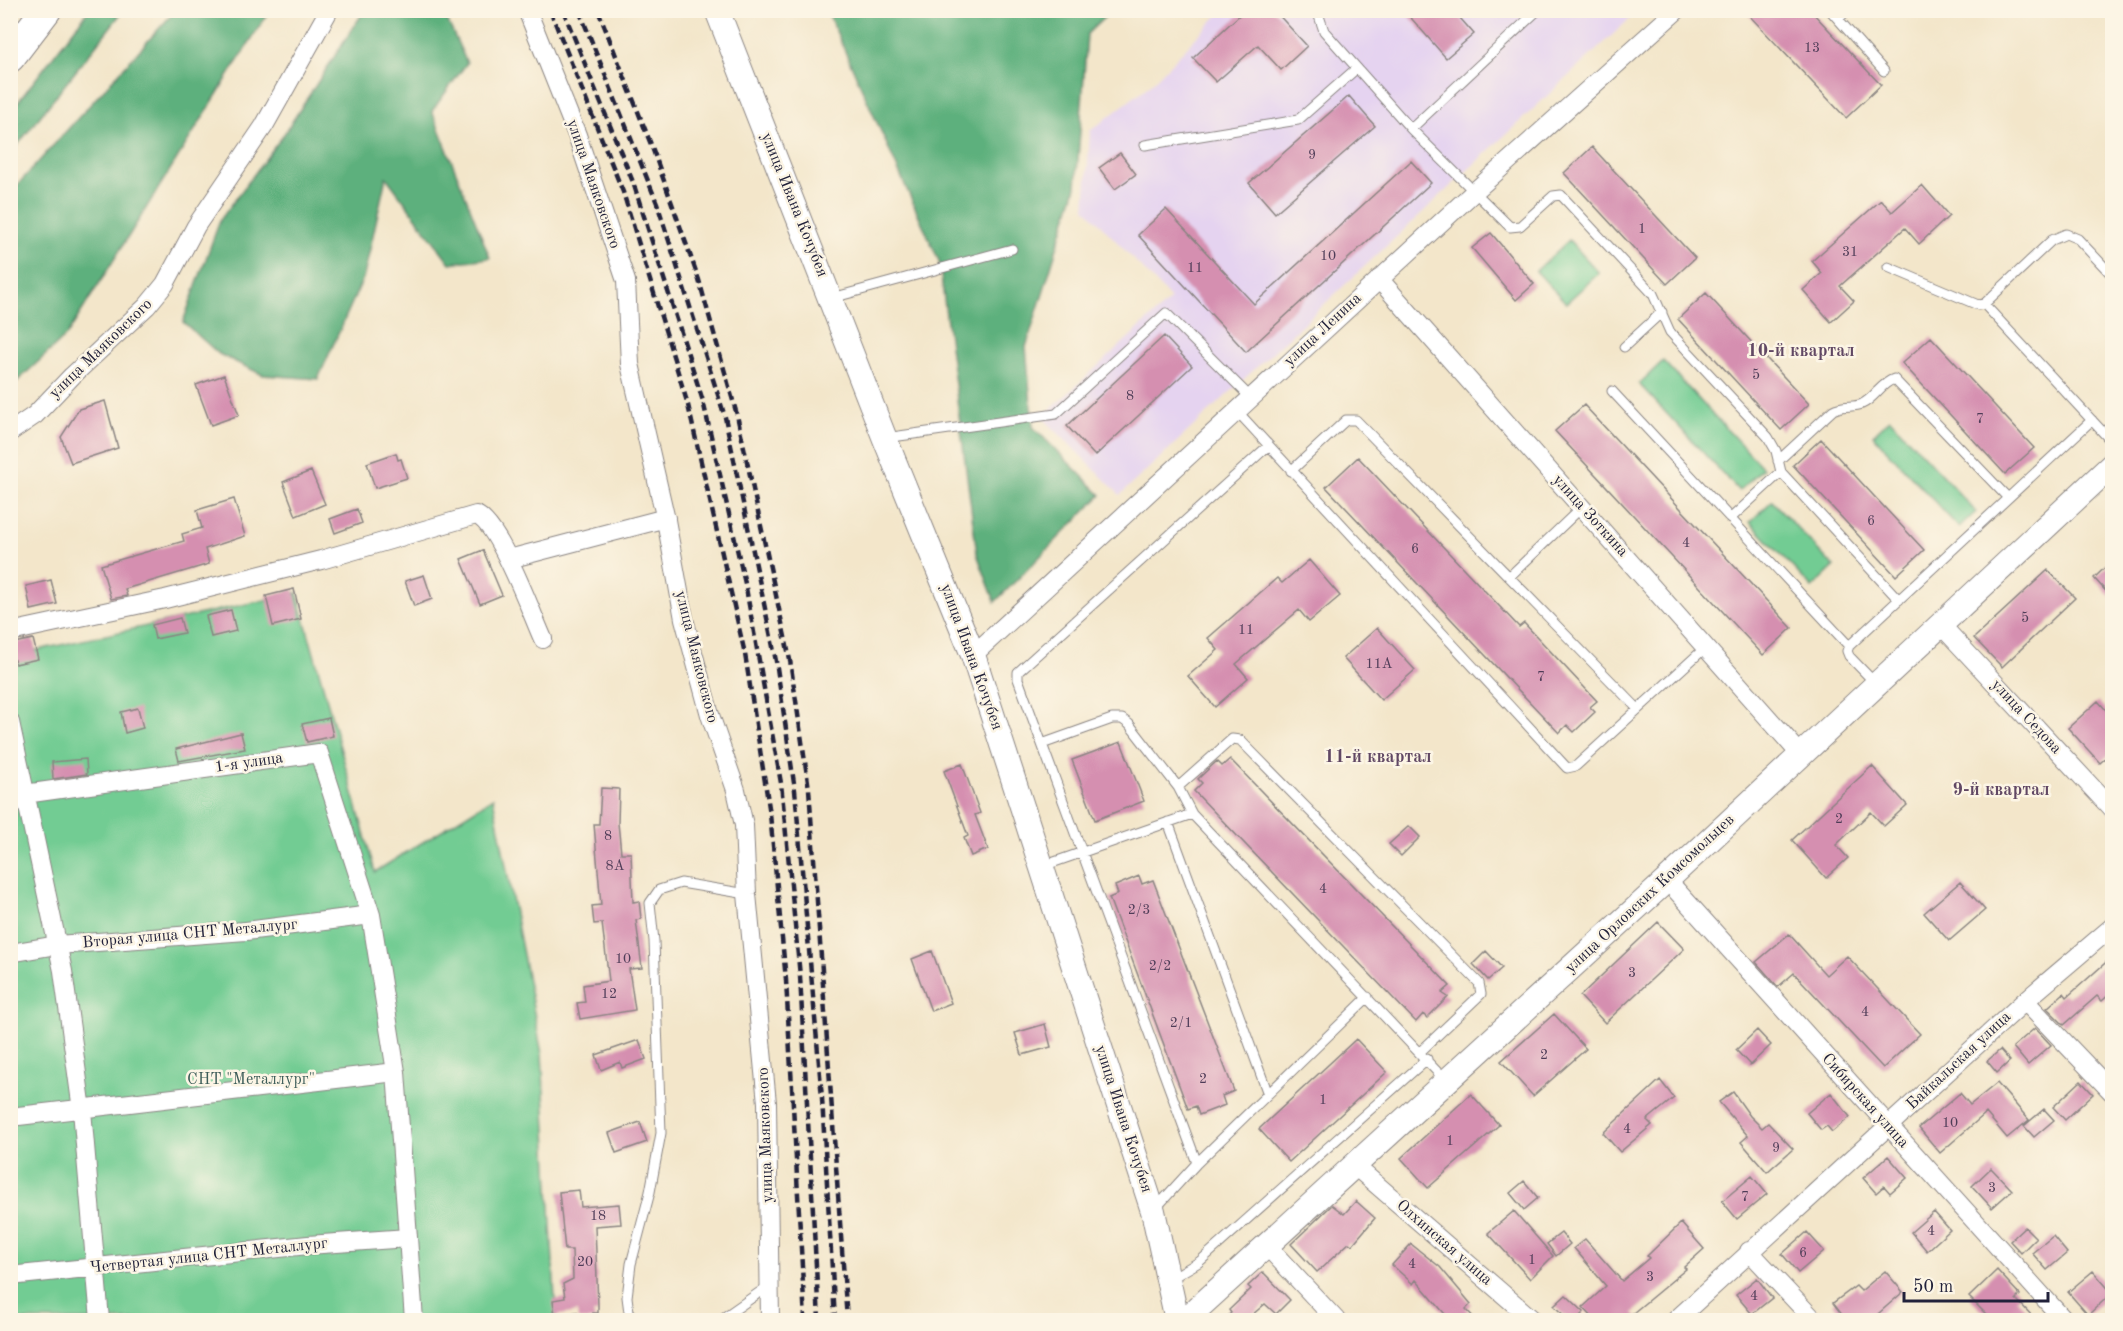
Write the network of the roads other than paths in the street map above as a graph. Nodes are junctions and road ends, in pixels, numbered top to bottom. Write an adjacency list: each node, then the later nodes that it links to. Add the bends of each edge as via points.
1 (46, 10): 11 (main road)
2 (329, 10): 29 (street, улица Маяковского, via 264,126 196,226 165,284 35,415)
3 (527, 10): 39 (street, улица Маяковского, via 577,135 626,281 630,364)
4 (717, 10): 21 (street, улица Ивана Кочубея)
5 (1317, 10): 12 (lane, via 1324,31)
6 (1538, 10): 14 (lane)
7 (1677, 10): 16 (street, улица Ленина)
8 (1830, 10): 10 (lane)
9 (1848, 10): 10 (lane)
10 (1838, 20): 13 (lane)
11 (10, 57)
12 (1357, 68): 14 (lane); 15 (lane, via 1298,120)
13 (1884, 71)
14 (1411, 129): 16 (lane)
15 (1145, 145)
16 (1474, 192): 20 (street, улица Ленина); 23 (lane, via 1516,229 1553,196 1561,195 1653,294)
17 (1012, 249): 21 (lane)
18 (1888, 267): 22 (lane, via 1972,305)
19 (2112, 275): 22 (lane, via 2078,239 2061,235)
20 (1379, 279): 26 (street, улица Ленина); 38 (street, улица Зоткина)
21 (832, 298): 30 (street, улица Ивана Кочубея)
22 (1984, 304): 28 (lane)
23 (1662, 312): 24 (lane); 33 (lane, via 1671,332 1768,437)
24 (1624, 347)
25 (1612, 391): 40 (lane)
26 (1250, 397): 27 (street, улица Ленина); 30 (lane, via 1166,314 1056,414)
27 (1236, 410): 32 (lane); 49 (street, улица Ленина)
28 (2092, 420): 31 (lane); 37 (lane)
29 (10, 432)
30 (885, 438): 49 (street, улица Ивана Кочубея)
31 (2112, 442)
32 (1268, 446): 35 (lane); 53 (lane, via 1021,667 1018,679)
33 (1778, 461): 36 (lane); 37 (lane, via 1833,410 1862,404 1894,379)
34 (2112, 465): 44 (street, улица Орловских Комсомольцев)
35 (1291, 471): 42 (lane, via 1346,420 1356,420); 51 (lane, via 1565,767 1576,766)
36 (1780, 472): 40 (lane); 43 (lane)
37 (2008, 498): 43 (lane)
38 (1582, 507): 42 (lane); 48 (street, улица Зоткина)
39 (666, 518): 41 (street); 63 (street, улица Маяковского, via 684,619 741,809)
40 (1730, 519): 47 (lane)
41 (509, 559): 45 (street, via 486,521 476,515 310,563); 46 (street)
42 (1509, 577): 51 (lane)
43 (1899, 600): 47 (lane)
44 (1941, 625): 50 (street, улица Орловских Комсомольцев); 57 (street, улица Седова)
45 (10, 632)
46 (543, 639)
47 (1849, 646): 50 (lane, via 1849,656)
48 (1706, 647): 51 (lane); 54 (street, улица Зоткина)
49 (973, 655): 61 (street, улица Ивана Кочубея)
50 (1876, 685): 54 (street, улица Орловских Комсомольцев)
51 (1638, 709)
52 (10, 722): 56 (street)
53 (1042, 744): 55 (lane, via 1122,719); 60 (lane)
54 (1801, 755): 62 (street, улица Орловских Комсомольцев)
55 (1178, 787): 58 (lane); 70 (lane, via 1232,739 1240,740 1479,983 1481,994)
56 (18, 795): 64 (street, 1-я улица, via 319,753); 66 (street)
57 (2112, 809)
58 (1192, 814): 59 (lane); 68 (lane)
59 (1168, 822): 60 (lane); 74 (lane)
60 (1082, 851): 61 (lane); 78 (lane)
61 (1043, 866): 80 (street, улица Ивана Кочубея)
62 (1667, 880): 72 (street, улица Орловских Комсомольцев); 77 (street, Сибирская улица)
63 (747, 894): 87 (street, улица Маяковского, via 767,1103); 90 (lane, via 681,883 659,890 650,903 661,1133 631,1264 627,1297)
64 (371, 915): 66 (street, Вторая улица СНТ Металлург, via 246,931); 71 (street)
65 (2112, 927): 69 (street, Байкальская улица)
66 (57, 945): 67 (street, Вторая улица СНТ Металлург); 75 (street)
67 (10, 953)
68 (1368, 997): 70 (lane); 74 (lane)
69 (2025, 1001): 73 (street); 77 (street, Байкальская улица)
70 (1424, 1055): 72 (lane); 86 (lane, via 1199,1262)
71 (396, 1072): 75 (street); 81 (street)
72 (1445, 1080): 79 (street, улица Орловских Комсомольцев)
73 (2112, 1092)
74 (1268, 1094): 78 (lane)
75 (82, 1110): 76 (street); 84 (street)
76 (10, 1116)
77 (1888, 1127): 83 (street, Байкальская улица); 99 (street, Сибирская улица)
78 (1197, 1163): 80 (lane)
79 (1355, 1166): 82 (street, улица Орловских Комсомольцев); 96 (street, Олхинская улица)
80 (1153, 1211): 86 (street, улица Ивана Кочубея)
81 (408, 1238): 84 (street, Четвертая улица СНТ Металлург); 89 (street)
82 (1267, 1246): 94 (street, улица Орловских Комсомольцев); 95 (street)
83 (1749, 1251): 97 (street, Байкальская улица); 98 (street)
84 (96, 1268): 85 (street, Четвертая улица СНТ Металлург); 88 (street)
85 (10, 1276)
86 (1168, 1280): 93 (street, улица Ивана Кочубея)
87 (770, 1285): 91 (lane); 92 (street, улица Маяковского)
88 (100, 1320)
89 (414, 1320)
90 (630, 1320)
91 (720, 1320)
92 (771, 1320)
93 (1177, 1320)
94 (1185, 1320)
95 (1336, 1320)
96 (1533, 1320)
97 (1676, 1320)
98 (1814, 1320)
99 (2064, 1320)

